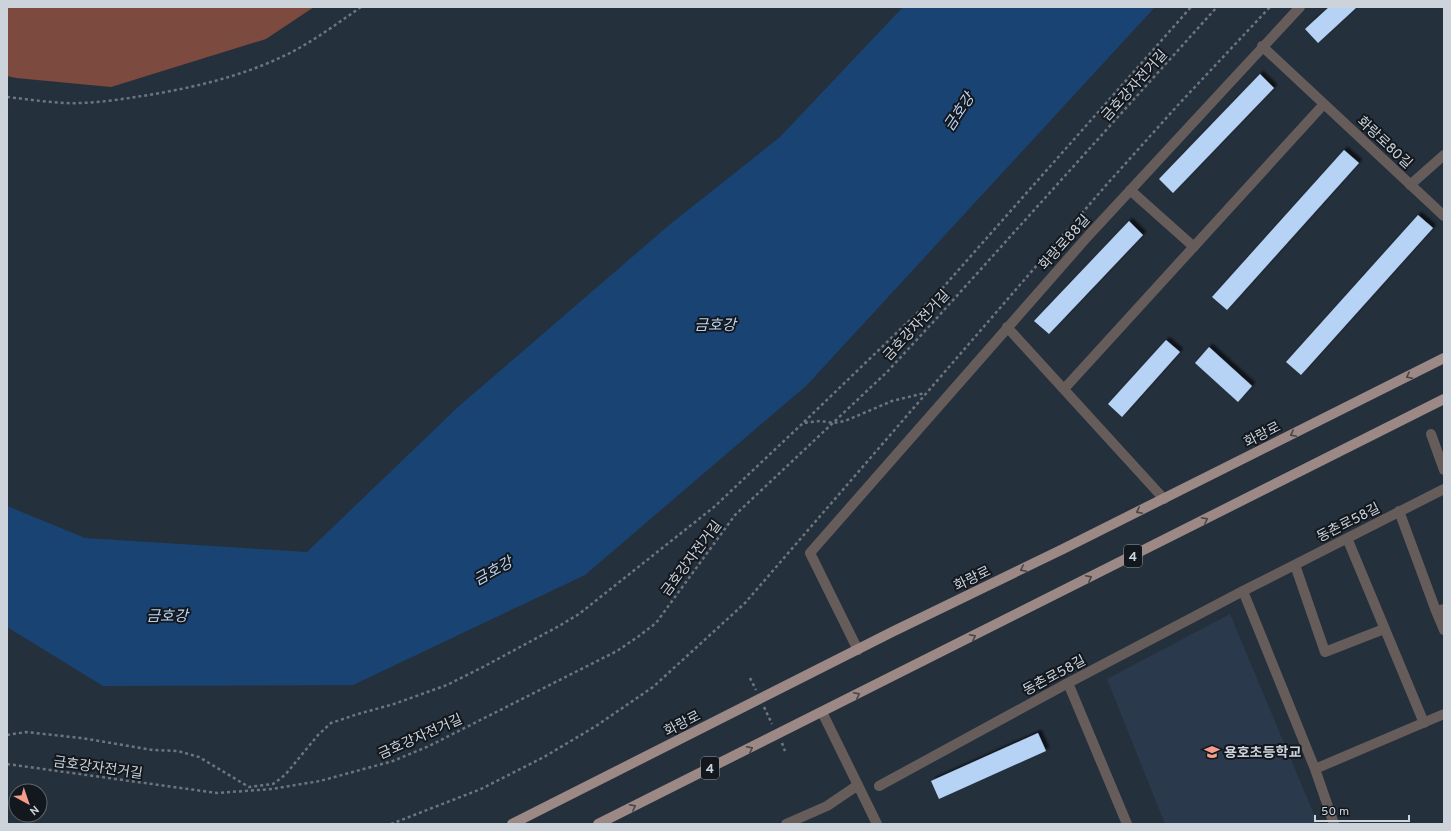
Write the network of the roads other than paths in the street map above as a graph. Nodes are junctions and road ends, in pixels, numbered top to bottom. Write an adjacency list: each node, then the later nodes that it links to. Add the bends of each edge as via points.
1 (1300, 7): 2 (street, 화랑로88길)
2 (1262, 46): 3 (street, 화랑로80길); 6 (street, 화랑로88길)
3 (1324, 104): 5 (street, 화랑로80길); 8 (street)
4 (1444, 155): 5 (street, 화랑로80길)
5 (1410, 185): 7 (street)
6 (1130, 190): 8 (street); 9 (street, 화랑로88길)
7 (1444, 216)
8 (1194, 248): 11 (street)
9 (1008, 327): 11 (street); 24 (street, 화랑로88길, via 810,553)
10 (1444, 358): 16 (main road, 화랑로, one-way to 16)
11 (1064, 389): 16 (street)
12 (1444, 399): 26 (main road, 4, one-way to 12)
13 (1431, 434): 14 (street)
14 (1444, 470)
15 (1444, 488): 17 (street, 동촌로58길)
16 (1164, 499): 24 (main road, 화랑로, one-way to 24)
17 (1399, 511): 18 (street, 동촌로58길); 21 (street)
18 (1347, 538): 19 (street, 동촌로58길); 22 (street)
19 (1295, 565): 20 (street, 동촌로58길); 22 (street, via 1325,652)
20 (1243, 591): 25 (street, 동촌로58길); 29 (street)
21 (1440, 610): 23 (street)
22 (1384, 629): 28 (street)
23 (1444, 630)
24 (858, 650): 32 (main road, 화랑로)
25 (1068, 683): 31 (street, 동촌로58길); 36 (street)
26 (822, 712): 30 (street); 33 (main road, 4, one-way to 26)
27 (1444, 714): 28 (street)
28 (1424, 723): 29 (street)
29 (1315, 769): 37 (street)
30 (858, 785): 34 (street, via 828,806); 35 (street)
31 (880, 786)
32 (512, 824)
33 (598, 824)
34 (786, 824)
35 (877, 824)
36 (1127, 824)
37 (1334, 824)

